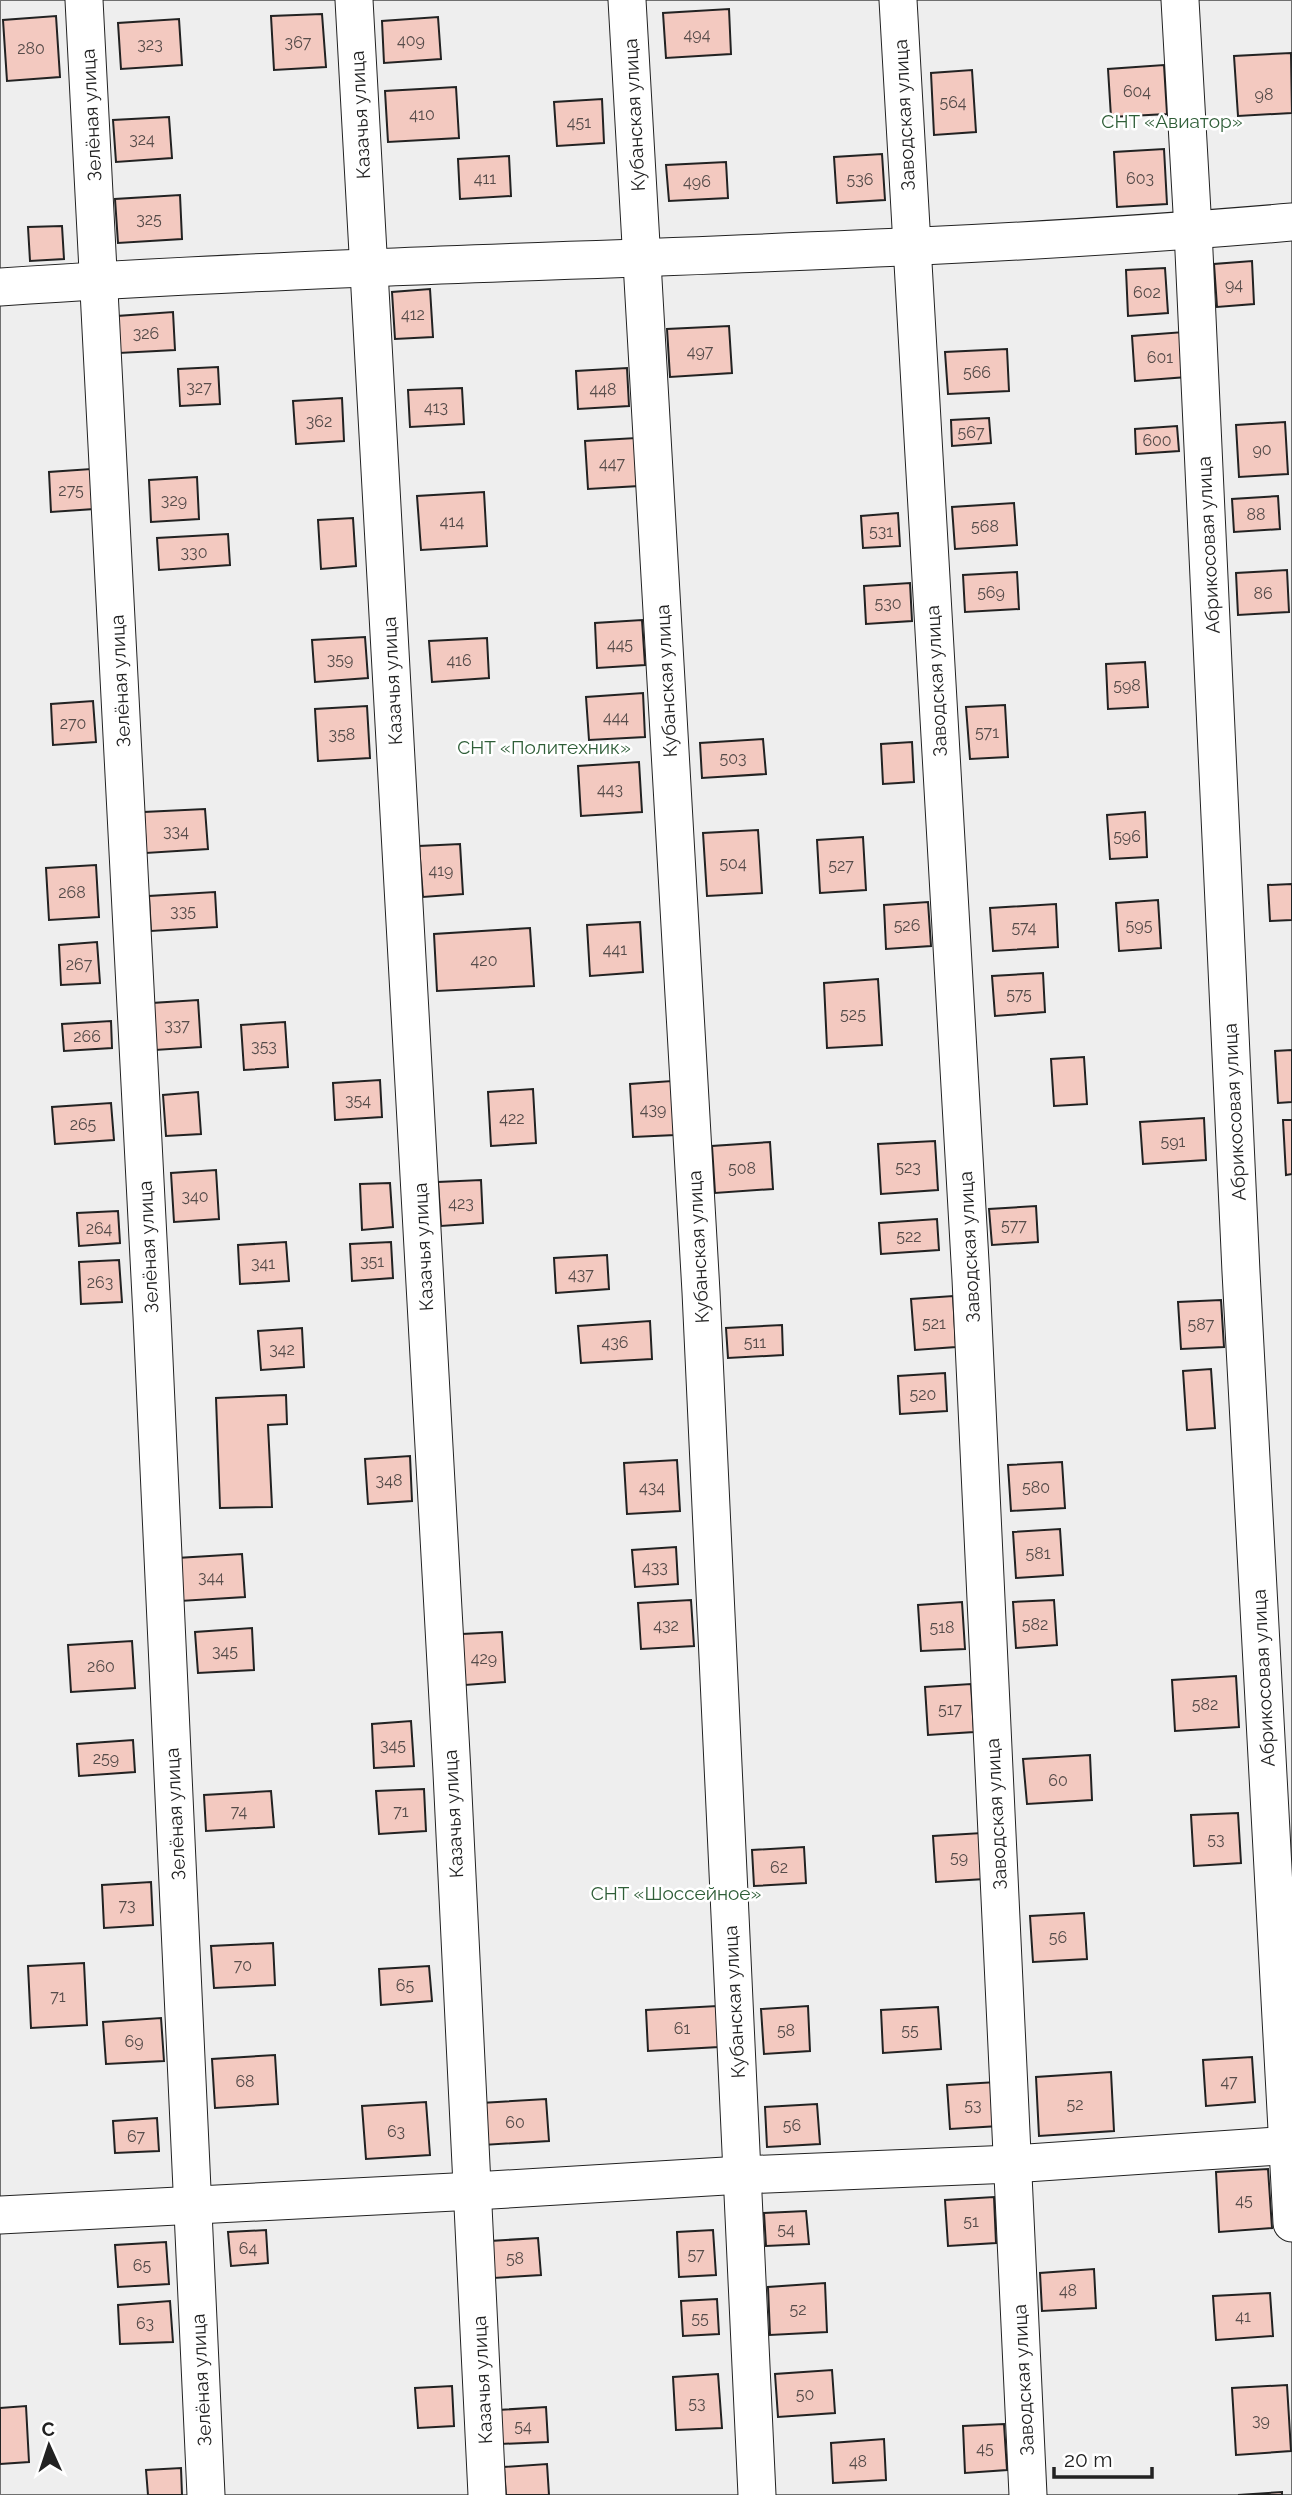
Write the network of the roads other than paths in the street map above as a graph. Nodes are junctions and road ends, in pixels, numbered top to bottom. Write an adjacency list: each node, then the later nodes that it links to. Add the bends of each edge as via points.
1 (84, 0): 11 (street, Зелёная улица)
2 (354, 0): 10 (street, Казачья улица)
3 (627, 0): 9 (street, Кубанская улица)
4 (898, 0): 8 (street, Заводская улица)
5 (1180, 0): 7 (street, Абрикосовая улица)
6 (1292, 222): 7 (street)
7 (1193, 230): 8 (street); 13 (street, Абрикосовая улица, via 1240,1245)
8 (911, 245): 9 (street); 14 (street, Заводская улица, via 971,1265)
9 (642, 259): 10 (street); 15 (street, Кубанская улица, via 700,1278)
10 (369, 270): 11 (street); 16 (street, Казачья улица)
11 (100, 281): 12 (street); 17 (street, Зелёная улица)
12 (0, 287)
13 (1290, 2145): 14 (street); 19 (street, Абрикосовая улица)
14 (1012, 2164): 15 (street); 23 (street, Заводская улица)
15 (742, 2175): 16 (street); 22 (street, Кубанская улица)
16 (474, 2192): 17 (street); 21 (street, Казачья улица)
17 (193, 2204): 18 (street); 20 (street, Зелёная улица)
18 (0, 2215)
19 (1292, 2223)
20 (206, 2495)
21 (487, 2495)
22 (757, 2495)
23 (1028, 2495)

